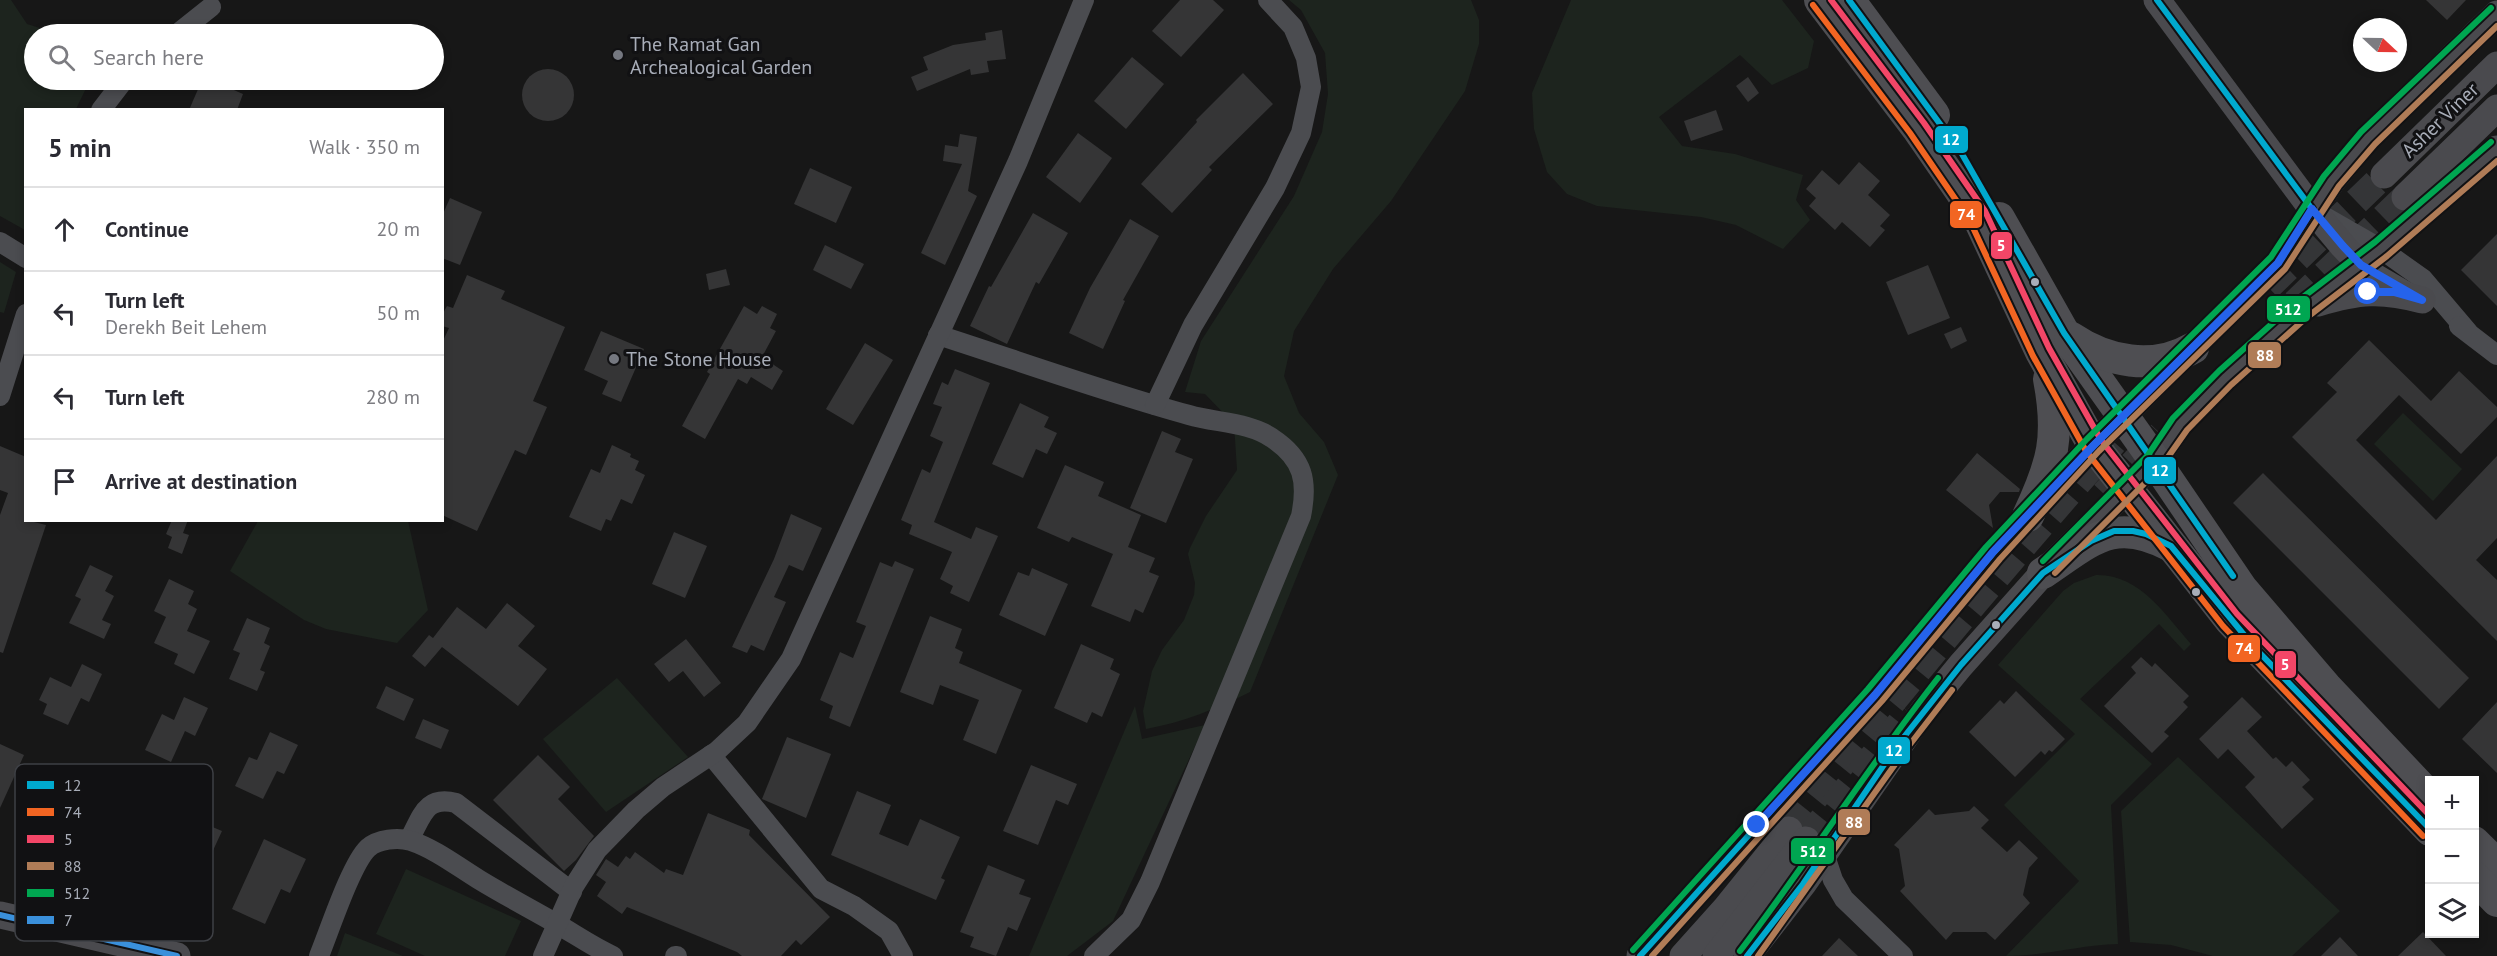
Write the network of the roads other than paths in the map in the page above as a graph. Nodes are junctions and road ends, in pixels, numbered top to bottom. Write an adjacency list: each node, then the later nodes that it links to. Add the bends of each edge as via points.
1 (1084, 0): 24 (street, via 1018,161)
2 (1268, 0): 29 (street, via 1293,27 1306,58 1311,87 1301,133 1275,188 1193,325)
3 (1820, 0): 25 (highway, via 1977,215)
4 (1849, 0): 25 (highway, via 1962,154)
5 (2157, 0): 16 (main road)
6 (211, 7): 8 (street)
7 (2497, 14): 16 (main road, via 2368,138)
8 (190, 24)
9 (2497, 65): 14 (main road, Asher Viner)
10 (116, 90): 11 (street)
11 (103, 108)
12 (2497, 108): 15 (main road, Asher Viner)
13 (2497, 149): 19 (main road)
14 (2384, 175)
15 (2405, 197)
16 (2312, 209): 19 (main road, via 2343,246); 26 (main road, via 2278,263)
17 (0, 242): 18 (street)
18 (24, 257)
19 (2372, 257): 20 (street); 21 (main road); 23 (street, via 2423,279)
20 (2422, 300): 21 (main road, via 2394,292 2368,292); 23 (street)
21 (2300, 311): 32 (main road, via 2180,424)
22 (24, 320): 28 (street)
23 (2468, 332): 27 (street)
24 (938, 334): 29 (street); 37 (street, via 791,659 747,723)
25 (2052, 343): 26 (highway, via 2126,360 2166,360); 30 (highway); 31 (highway); 34 (highway, via 2049,378 2055,434 2047,474)
26 (2193, 348): 30 (main road)
27 (2497, 355)
28 (0, 396)
29 (1155, 405): 56 (street, via 1255,429 1272,437 1290,453 1302,474 1306,493 1301,516 1150,882 1131,920)
30 (2123, 416): 31 (main road); 32 (highway)
31 (2093, 446): 33 (highway); 34 (main road)
32 (2155, 461): 33 (main road); 38 (highway, via 2258,610)
33 (2127, 489): 35 (highway); 36 (main road)
34 (2028, 516): 57 (main road, via 1993,552 1875,695)
35 (2171, 546): 36 (highway, via 2146,534 2114,531 2091,541); 39 (highway, via 2254,647)
36 (2043, 573): 41 (main road, via 1961,665 1896,747)
37 (711, 755): 45 (street, via 636,810 597,850); 55 (street, via 821,890 854,906 889,931)
38 (2425, 792)
39 (2425, 825)
40 (410, 840): 45 (street, via 424,811 435,801 456,803); 49 (street); 52 (street, via 378,842 368,848 345,890)
41 (1806, 841): 58 (main road, via 1726,908); 59 (main road); 60 (main road); 61 (street, via 1844,899)
42 (2479, 846): 43 (highway)
43 (2497, 865)
44 (2479, 881): 46 (highway)
45 (572, 892): 49 (street)
46 (2497, 901)
47 (0, 915): 48 (main road)
48 (15, 918)
49 (557, 924): 53 (street); 54 (street)
50 (112, 941): 51 (main road)
51 (177, 956)
52 (319, 956)
53 (543, 956)
54 (613, 956)
55 (903, 956)
56 (1094, 956)
57 (1640, 956)
58 (1683, 956)
59 (1716, 956)
60 (1747, 956)
61 (1903, 956)

